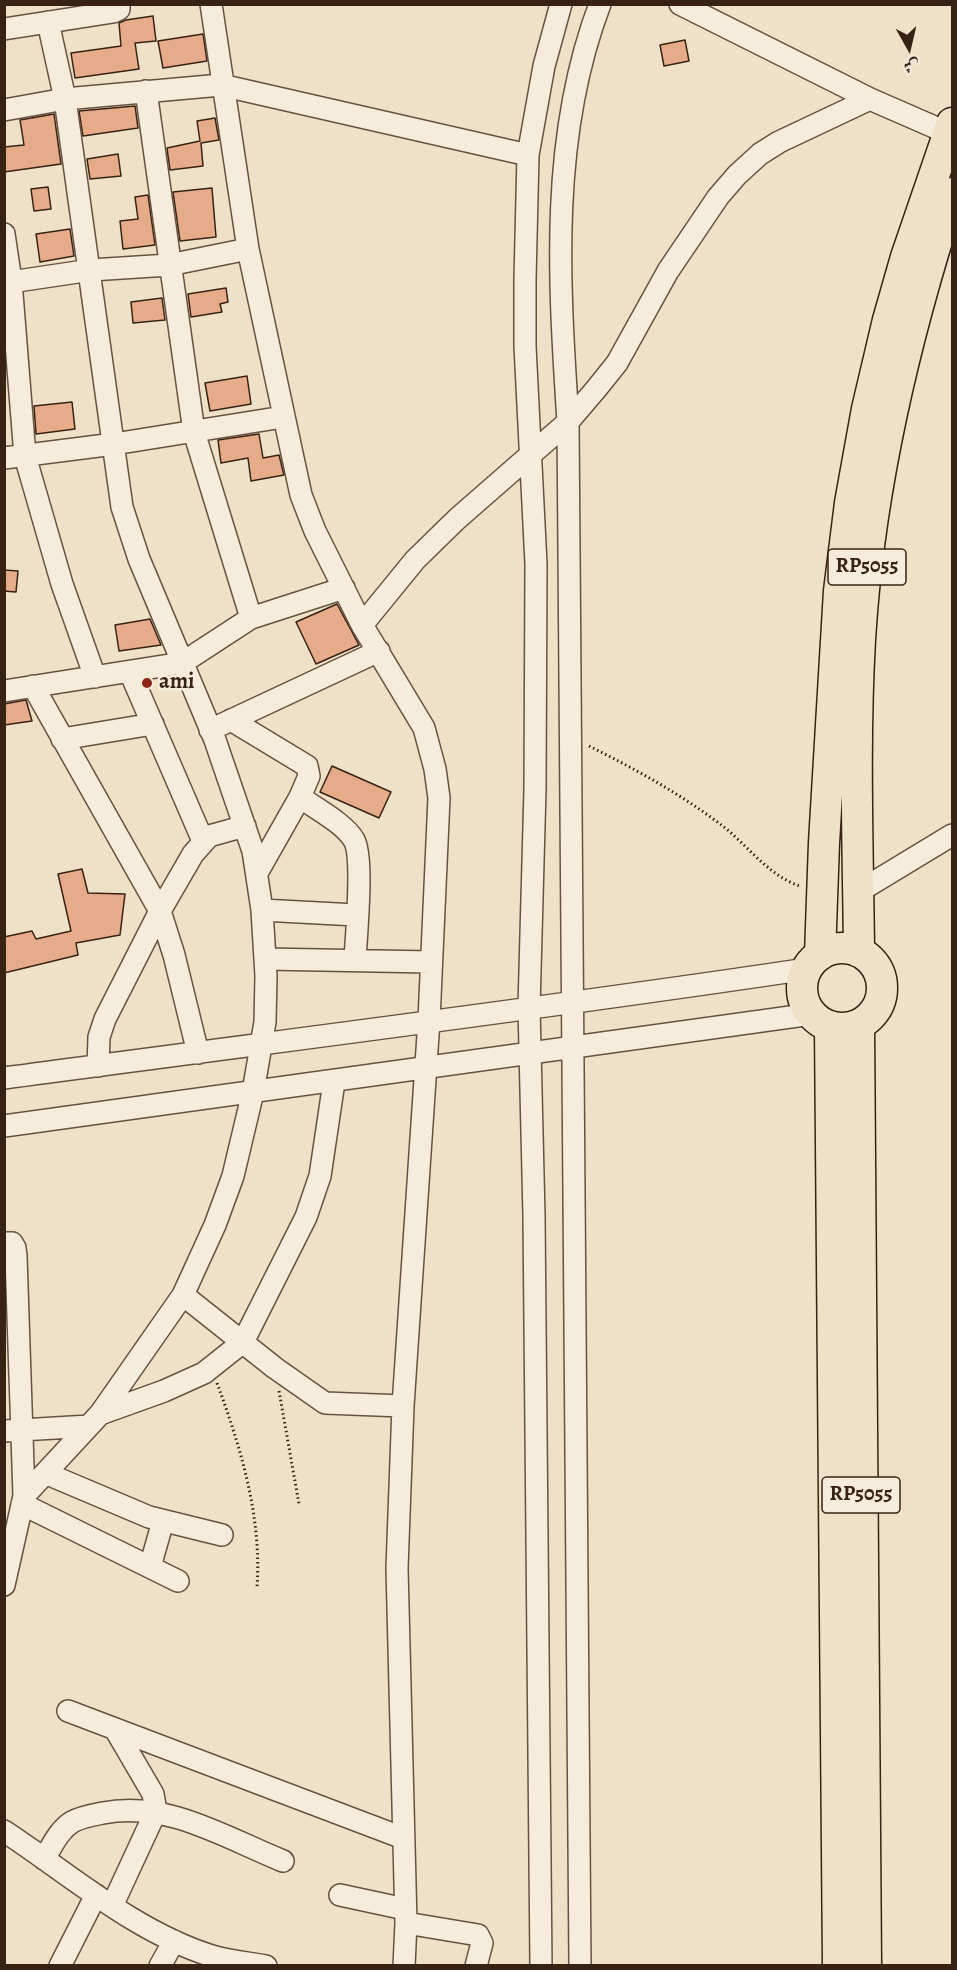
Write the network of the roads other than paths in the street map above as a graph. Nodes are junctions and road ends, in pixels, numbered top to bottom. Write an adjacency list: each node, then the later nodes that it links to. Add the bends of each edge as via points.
1 (119, 4): 6 (street, via 119,9 112,12)
2 (211, 4): 8 (street)
3 (561, 4): 14 (street, via 544,66)
4 (600, 4): 24 (street, via 577,78 562,182 560,302)
5 (680, 4): 11 (street)
6 (48, 22): 7 (street); 10 (street)
7 (4, 29)
8 (221, 84): 9 (street); 14 (street); 18 (street)
9 (146, 91): 10 (street); 20 (street)
10 (65, 99): 12 (street); 21 (street)
11 (870, 99): 13 (street); 24 (street, via 779,141 737,175 668,271 617,363)
12 (4, 110)
13 (950, 128): 55 (highway, RP5055, via 888,320 850,503 839,591 822,891)
14 (528, 155): 27 (street, via 525,346)
15 (952, 193): 19 (highway, RP5055)
16 (952, 220): 19 (highway)
17 (4, 234): 22 (street)
18 (248, 249): 20 (street); 23 (street)
19 (933, 253): 47 (highway, RP5055, via 913,323 868,551 858,695)
20 (169, 265): 21 (street); 25 (street)
21 (91, 270): 22 (street); 26 (street)
22 (8, 282): 28 (street)
23 (283, 417): 25 (street); 29 (street, via 301,495)
24 (568, 422): 27 (street); 56 (street)
25 (194, 432): 26 (street); 30 (street)
26 (114, 444): 28 (street); 33 (street, via 129,533)
27 (532, 452): 31 (street, via 415,560); 57 (street, via 536,636)
28 (15, 457): 35 (street)
29 (344, 588): 30 (street); 31 (street)
30 (251, 618): 33 (street)
31 (362, 625): 32 (street)
32 (378, 651): 38 (street); 54 (street, via 424,728 435,769 439,822)
33 (182, 663): 34 (street); 40 (street)
34 (130, 672): 35 (street); 39 (street)
35 (95, 677): 36 (street)
36 (33, 687): 37 (street); 41 (street)
37 (4, 691)
38 (231, 720): 40 (street); 42 (street, via 307,766 309,776)
39 (153, 724): 41 (street); 45 (street)
40 (210, 730): 43 (street)
41 (62, 739): 49 (street)
42 (300, 797): 46 (street); 50 (street, via 354,839 359,857)
43 (245, 826): 45 (street); 46 (street)
44 (952, 835): 47 (street)
45 (202, 841): 49 (street)
46 (257, 873): 48 (street)
47 (858, 892): 51 (highway, RP5055)
48 (262, 910): 50 (street); 52 (street)
49 (160, 911): 62 (street); 64 (street, via 100,1030)
50 (356, 915): 53 (street)
51 (859, 952): 55 (highway, via 832,950); 59 (highway, via 876,967 882,988 876,1010)
52 (265, 958): 53 (street); 60 (street, via 266,1001)
53 (355, 960): 54 (street)
54 (431, 962): 58 (street)
55 (813, 962): 56 (street); 59 (highway, RP5055, via 802,992)
56 (571, 1004): 57 (street); 61 (street)
57 (529, 1007): 58 (street); 63 (street)
58 (429, 1020): 60 (street); 65 (street)
59 (833, 1022): 61 (street); 102 (highway, RP5055); 103 (highway, RP5055, via 859,1364)
60 (260, 1045): 62 (street); 68 (street)
61 (573, 1048): 63 (street); 101 (street)
62 (198, 1053): 64 (street)
63 (530, 1055): 65 (street); 100 (street)
64 (98, 1065): 66 (street)
65 (424, 1069): 67 (street); 73 (street)
66 (4, 1078)
67 (333, 1082): 68 (street); 72 (street, via 320,1176 306,1217)
68 (253, 1092): 69 (street); 71 (street, via 226,1197)
69 (4, 1126)
70 (4, 1243): 75 (street, via 12,1243 15,1248)
71 (183, 1295): 72 (street); 74 (street)
72 (243, 1342): 73 (street, via 325,1403); 74 (street, via 212,1368)
73 (403, 1406): 87 (street, via 397,1568)
74 (95, 1420): 75 (street); 76 (street)
75 (14, 1430): 77 (street)
76 (45, 1473): 77 (street); 78 (street)
77 (23, 1500): 80 (street); 82 (street)
78 (163, 1521): 79 (street); 80 (street)
79 (222, 1535)
80 (150, 1567): 81 (street)
81 (178, 1581)
82 (4, 1585)
83 (68, 1711): 84 (street)
84 (115, 1729): 85 (street, via 153,1794); 87 (street)
85 (156, 1811): 88 (street, via 126,1810 79,1819 62,1831); 89 (street); 91 (street)
86 (4, 1832): 88 (street)
87 (403, 1838): 92 (street)
88 (44, 1859): 91 (street)
89 (283, 1861)
90 (340, 1895): 92 (street)
91 (104, 1901): 93 (street); 95 (street)
92 (406, 1916): 98 (street); 99 (street, via 478,1935 482,1943)
93 (174, 1941): 94 (street); 96 (street)
94 (213, 1961): 97 (street)
95 (60, 1965)
96 (160, 1965)
97 (266, 1965)
98 (404, 1965)
99 (476, 1965)
100 (541, 1965)
101 (580, 1965)
102 (838, 1965)
103 (866, 1965)

